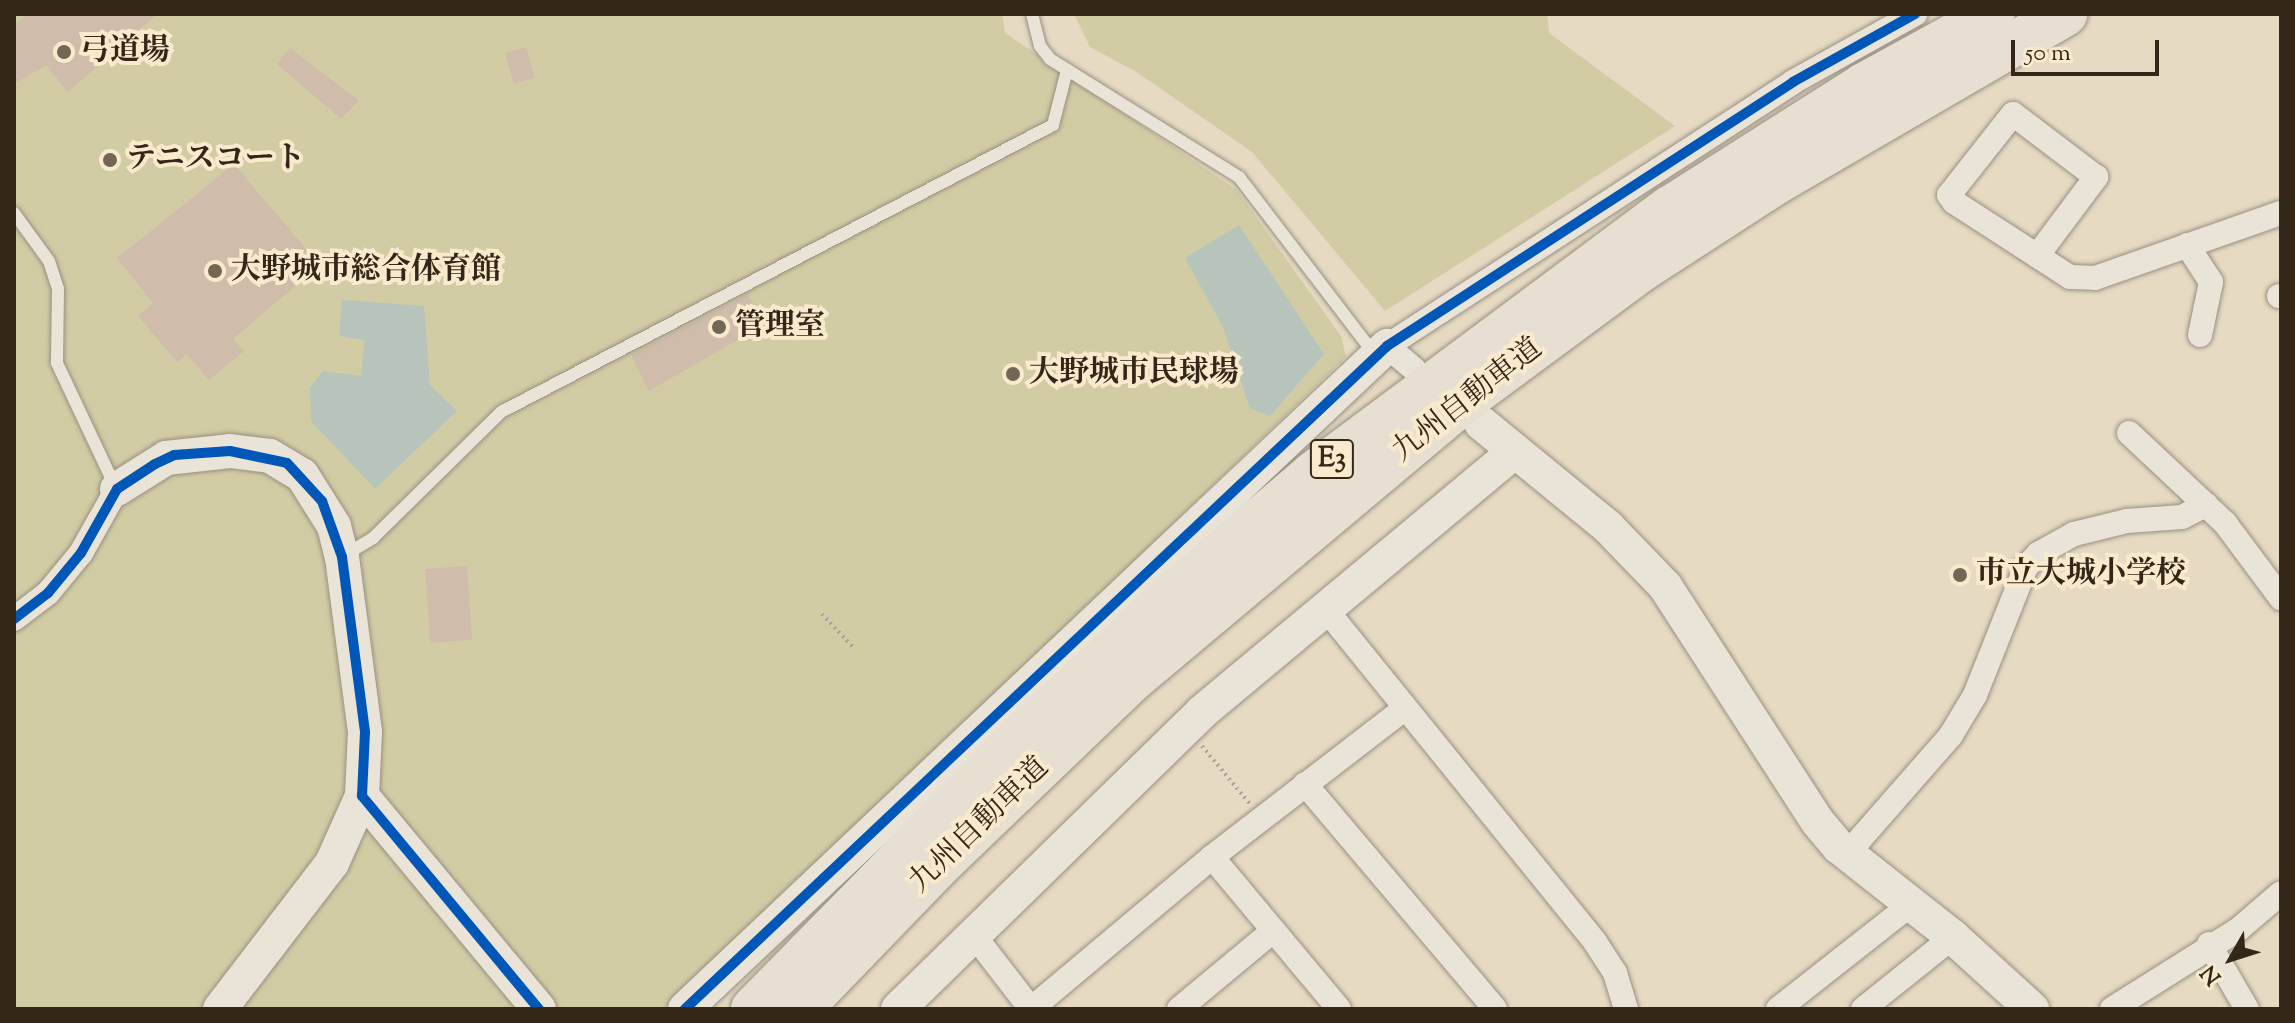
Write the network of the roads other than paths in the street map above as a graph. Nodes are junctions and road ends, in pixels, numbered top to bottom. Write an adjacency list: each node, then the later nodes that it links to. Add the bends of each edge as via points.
1 (1032, 14): 5 (lane, via 1040,46)
2 (1915, 14): 11 (street, via 1793,82)
3 (1993, 14): 36 (highway, 九州自動車道 / E3, via 1864,85 1670,208 1314,473 1018,739)
4 (2065, 14): 37 (highway, 九州自動車道 / E3, via 1775,183 1642,269 1473,394 1133,679 945,859)
5 (1067, 70): 11 (lane, via 1239,177); 18 (lane, via 1053,125 501,412 373,538)
6 (14, 213): 16 (lane, via 49,261 58,289 57,363)
7 (2281, 213): 8 (street)
8 (2187, 245): 9 (street, via 2083,280); 10 (street, via 2211,282)
9 (2037, 256): 9 (street, via 1949,195 2013,114 2096,177)
10 (2200, 335)
11 (1382, 351): 12 (street); 35 (street)
12 (1414, 369)
13 (1481, 423): 15 (street)
14 (2129, 433): 17 (street)
15 (1514, 452): 20 (street); 25 (street, via 1608,527 1665,586 1817,821)
16 (117, 489): 18 (street, via 174,455 230,451 270,456 302,475 322,501); 21 (street, via 81,553 48,593)
17 (2206, 505): 19 (street, via 2247,549); 25 (street, via 2182,517 2127,521 2074,534 2038,554 2026,567 1975,695 1951,735)
18 (342, 557): 24 (street, via 365,732)
19 (2281, 598)
20 (1324, 607): 22 (street); 30 (street, via 1186,726)
21 (14, 619)
22 (1404, 709): 23 (street); 43 (street, via 1595,942 1615,973)
23 (1305, 784): 26 (street); 42 (street)
24 (362, 796): 33 (street, via 332,863); 34 (street)
25 (1847, 854): 28 (street)
26 (1212, 857): 29 (street); 39 (street)
27 (2281, 893): 32 (street, via 2239,929)
28 (1910, 905): 31 (street); 44 (street)
29 (1273, 931): 40 (street); 41 (street)
30 (973, 934): 38 (street); 39 (street)
31 (1953, 937): 45 (street); 46 (street)
32 (2209, 944): 47 (street); 48 (street)
33 (220, 1009)
34 (539, 1009)
35 (685, 1009)
36 (753, 1009)
37 (800, 1009)
38 (898, 1009)
39 (1031, 1009)
40 (1179, 1009)
41 (1339, 1009)
42 (1495, 1009)
43 (1626, 1009)
44 (1778, 1009)
45 (1863, 1009)
46 (2032, 1009)
47 (2112, 1009)
48 (2247, 1009)

